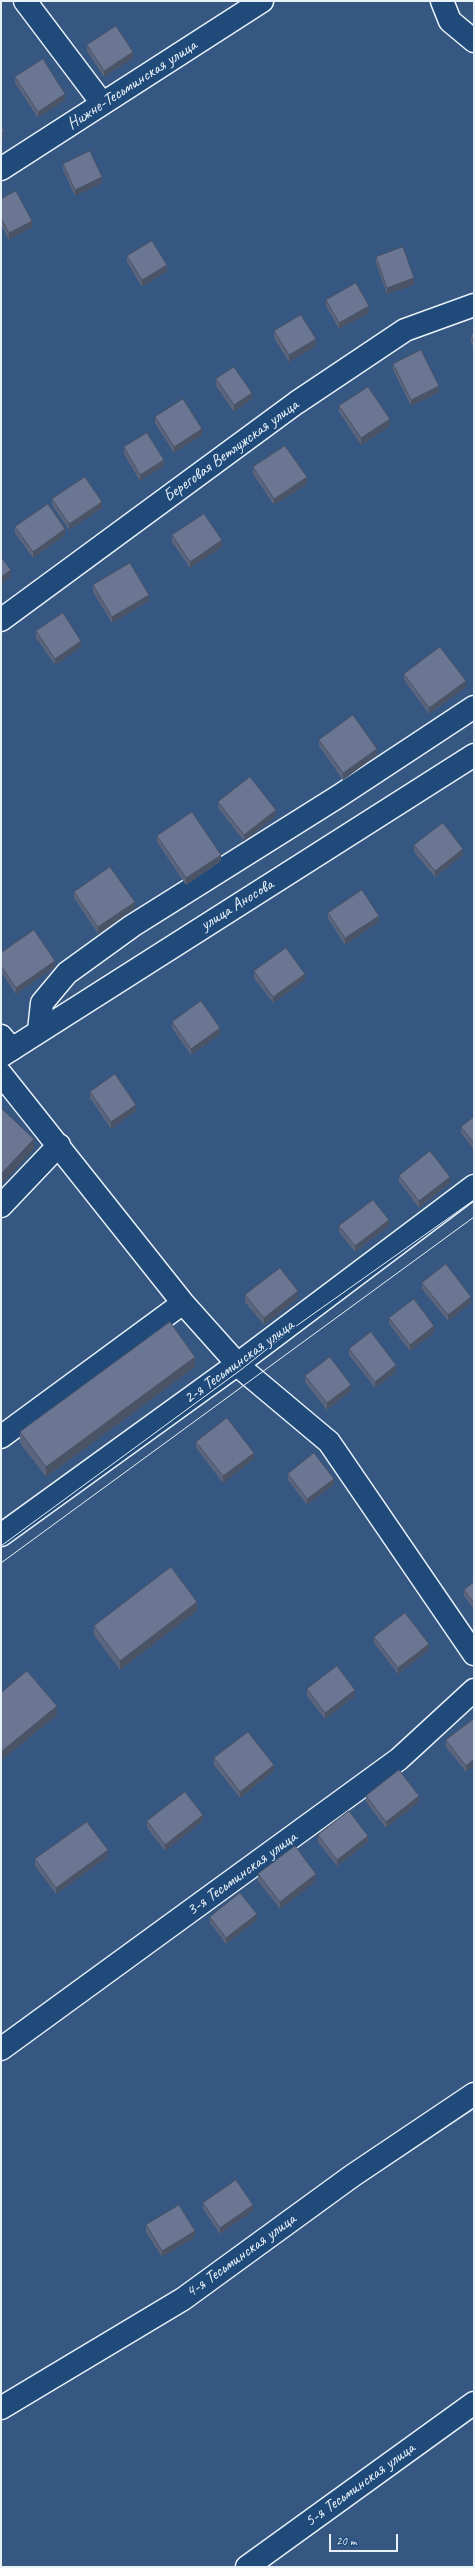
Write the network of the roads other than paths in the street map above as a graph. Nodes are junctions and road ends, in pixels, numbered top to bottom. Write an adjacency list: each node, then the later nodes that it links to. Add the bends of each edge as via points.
1 (25, 1): 5 (street)
2 (262, 1): 5 (street, Нижне-Тесьминская улица)
3 (442, 1): 4 (street, via 450,21)
4 (474, 41)
5 (102, 103): 6 (street, Нижне-Тесьминская улица)
6 (1, 169)
7 (474, 305): 8 (street, Береговая Ветлужская улица, via 405,330 379,347 296,403)
8 (1, 620)
9 (474, 706): 11 (street, via 339,796 132,926 67,973 42,1003)
10 (474, 755): 11 (street, улица Аносова)
11 (39, 1031): 12 (street, улица Аносова)
12 (5, 1047)
13 (1, 1074): 14 (street)
14 (59, 1145): 16 (street); 17 (street)
15 (474, 1186): 18 (street, 2-я Тесьминская улица)
16 (1, 1206)
17 (183, 1303): 18 (street); 19 (street)
18 (246, 1371): 20 (street, 2-я Тесьминская улица); 21 (street, via 329,1442)
19 (1, 1438)
20 (1, 1535)
21 (474, 1654)
22 (474, 1690): 23 (street, 3-я Тесьминская улица, via 399,1759)
23 (1, 2049)
24 (474, 2094): 26 (street, 4-я Тесьминская улица, via 352,2176 183,2299)
25 (474, 2403): 27 (street, 5-я Тесьминская улица)
26 (1, 2408)
27 (246, 2567)

